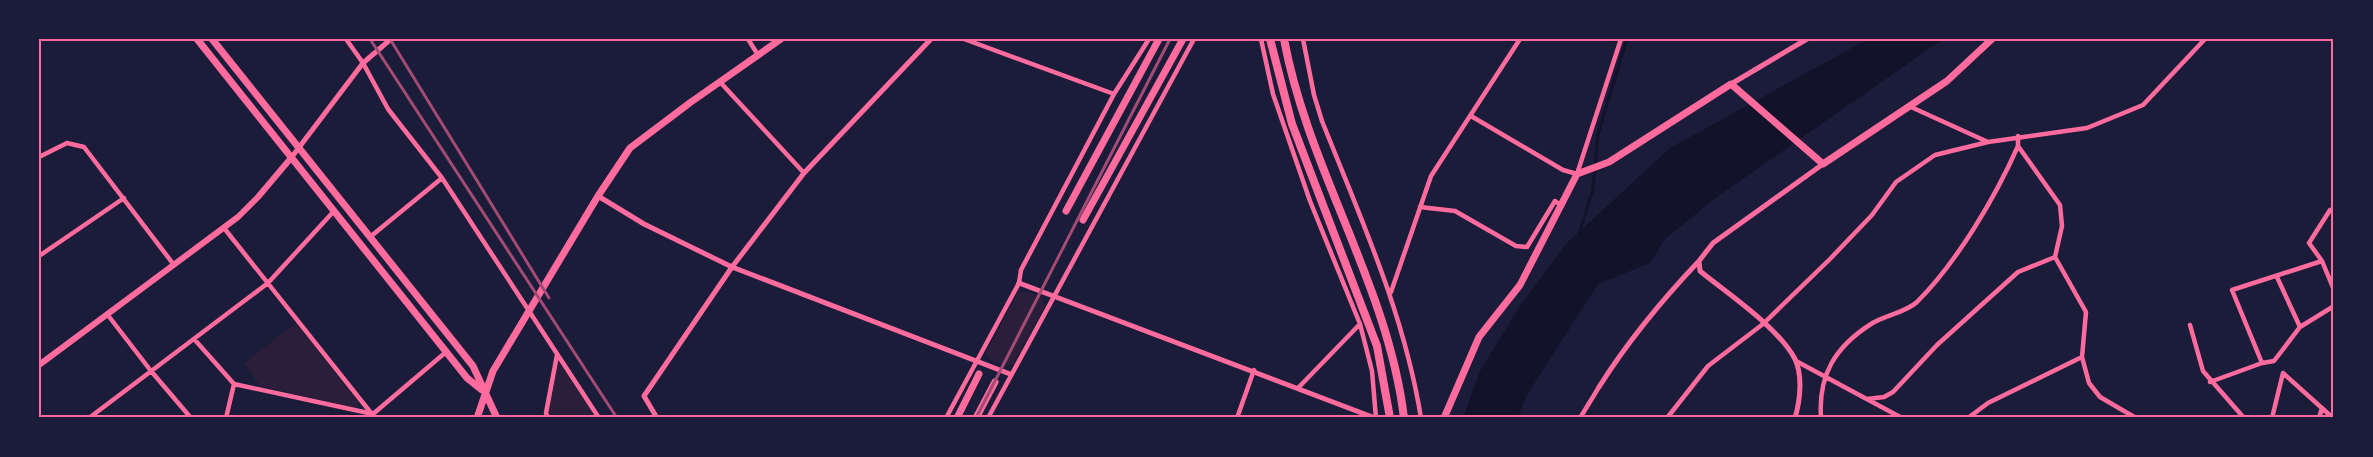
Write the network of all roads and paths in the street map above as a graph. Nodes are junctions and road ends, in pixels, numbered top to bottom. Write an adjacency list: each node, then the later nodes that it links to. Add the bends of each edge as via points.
1 (197, 39): 36 (main road)
2 (212, 39): 33 (main road)
3 (346, 39): 24 (street)
4 (391, 39): 24 (street)
5 (748, 39): 23 (street)
6 (781, 39): 23 (main road)
7 (931, 39): 38 (street)
8 (964, 39): 27 (street)
9 (1149, 39): 27 (street)
10 (1160, 39): 46 (main road)
11 (1183, 39): 48 (main road)
12 (1194, 39): 63 (street)
13 (1262, 39): 67 (street, via 1273,93 1310,201)
14 (1270, 39): 110 (highway, via 1292,124 1377,346)
15 (1284, 39): 34 (highway)
16 (1289, 39): 34 (highway)
17 (1303, 39): 62 (street, via 1322,121)
18 (1520, 39): 29 (street)
19 (1621, 39): 39 (street)
20 (1807, 39): 26 (street)
21 (1992, 39): 28 (main road, via 1947,81)
22 (2205, 39): 30 (street, via 2143,105 2087,128)
23 (758, 55): 25 (main road)
24 (363, 63): 33 (street); 40 (street, via 388,109)
25 (720, 82): 38 (street); 41 (main road, via 630,148)
26 (1731, 84): 37 (main road); 39 (main road, via 1609,162)
27 (1114, 94): 60 (street, via 1021,270)
28 (1911, 107): 31 (street); 37 (main road)
29 (1471, 116): 39 (street, via 1563,170); 44 (street, via 1431,176)
30 (2018, 136): 31 (street); 32 (street)
31 (1988, 142): 68 (street, via 1935,155 1896,182 1852,237)
32 (2018, 146): 52 (street, via 2060,205 2062,226); 85 (street, via 1995,194 1939,276 1915,304 1871,324 1838,352)
33 (299, 147): 36 (street); 50 (main road)
34 (1319, 156): 111 (highway, via 1390,342)
35 (39, 157): 42 (street, via 67,142 84,147)
36 (291, 158): 45 (main road); 49 (main road, via 258,197)
37 (1821, 162): 53 (street, via 1713,243)
38 (804, 173): 56 (street)
39 (1577, 174): 43 (main road)
40 (442, 178): 50 (street); 65 (street)
41 (598, 196): 56 (street, via 644,224); 65 (main road)
42 (124, 198): 51 (street); 55 (street)
43 (1562, 206): 44 (street, via 1555,201 1527,247 1516,246 1455,211); 113 (main road, via 1520,285 1479,338)
44 (1420, 207): 62 (street)
45 (334, 211): 59 (street); 72 (main road)
46 (1066, 211)
47 (2334, 213): 54 (street, via 2330,210 2310,243)
48 (1083, 220)
49 (224, 228): 55 (main road); 59 (street)
50 (370, 237): 91 (main road, via 472,366)
51 (39, 256)
52 (2055, 257): 74 (street, via 2086,312); 92 (street, via 2018,272 1893,392 1884,398)
53 (1699, 261): 68 (street, via 1700,271); 90 (street, via 1659,303)
54 (2322, 261): 57 (street); 58 (street)
55 (174, 265): 66 (main road)
56 (732, 267): 75 (street); 103 (street, via 644,396)
57 (2277, 277): 70 (street); 78 (street, via 2232,290)
58 (2333, 282): 61 (street)
59 (268, 283): 71 (street); 95 (street)
60 (1019, 283): 63 (street); 75 (street)
61 (2334, 291)
62 (1391, 292): 112 (street, via 1413,370)
63 (1056, 296): 80 (street); 84 (street)
64 (2334, 306): 70 (street)
65 (529, 313): 73 (street); 91 (main road)
66 (107, 314): 79 (main road); 81 (street)
67 (1360, 324): 89 (street); 109 (street, via 1372,371)
68 (1763, 324): 76 (street); 115 (street, via 1708,366)
69 (2190, 325): 87 (street)
70 (2300, 327): 77 (street)
71 (195, 340): 81 (street); 88 (street)
72 (447, 352): 91 (main road); 95 (street)
73 (557, 355): 101 (street, via 546,413); 102 (street)
74 (2082, 357): 120 (street, via 1988,403); 121 (street, via 2089,383 2100,397)
75 (977, 360): 84 (street); 104 (street)
76 (1796, 361): 85 (street); 116 (street, via 1801,400)
77 (2274, 361): 78 (street); 82 (street)
78 (2262, 363): 87 (street)
79 (39, 365)
80 (1254, 370): 89 (street); 108 (street)
81 (151, 372): 96 (street); 97 (street)
82 (2283, 373): 93 (street); 123 (street)
83 (980, 374): 105 (main road)
84 (1010, 374): 107 (street)
85 (1824, 374): 92 (street); 117 (street)
86 (995, 382): 106 (main road)
87 (2210, 382): 122 (street)
88 (234, 384): 95 (street); 98 (street)
89 (1299, 387): 109 (street)
90 (1599, 387): 114 (street)
91 (484, 392): 99 (main road); 100 (main road)
92 (1867, 399): 94 (street)
93 (2322, 408): 124 (street); 125 (street)
94 (1891, 412): 118 (street); 119 (street)
95 (374, 416)
96 (88, 418)
97 (191, 418)
98 (226, 418)
99 (477, 418)
100 (497, 418)
101 (549, 418)
102 (598, 418)
103 (657, 418)
104 (946, 418)
105 (957, 418)
106 (976, 418)
107 (988, 418)
108 (1237, 418)
109 (1376, 418)
110 (1390, 418)
111 (1404, 418)
112 (1421, 418)
113 (1444, 418)
114 (1580, 418)
115 (1667, 418)
116 (1796, 418)
117 (1821, 418)
118 (1888, 418)
119 (1902, 418)
120 (1968, 418)
121 (2136, 418)
122 (2244, 418)
123 (2272, 418)
124 (2319, 418)
125 (2333, 418)

